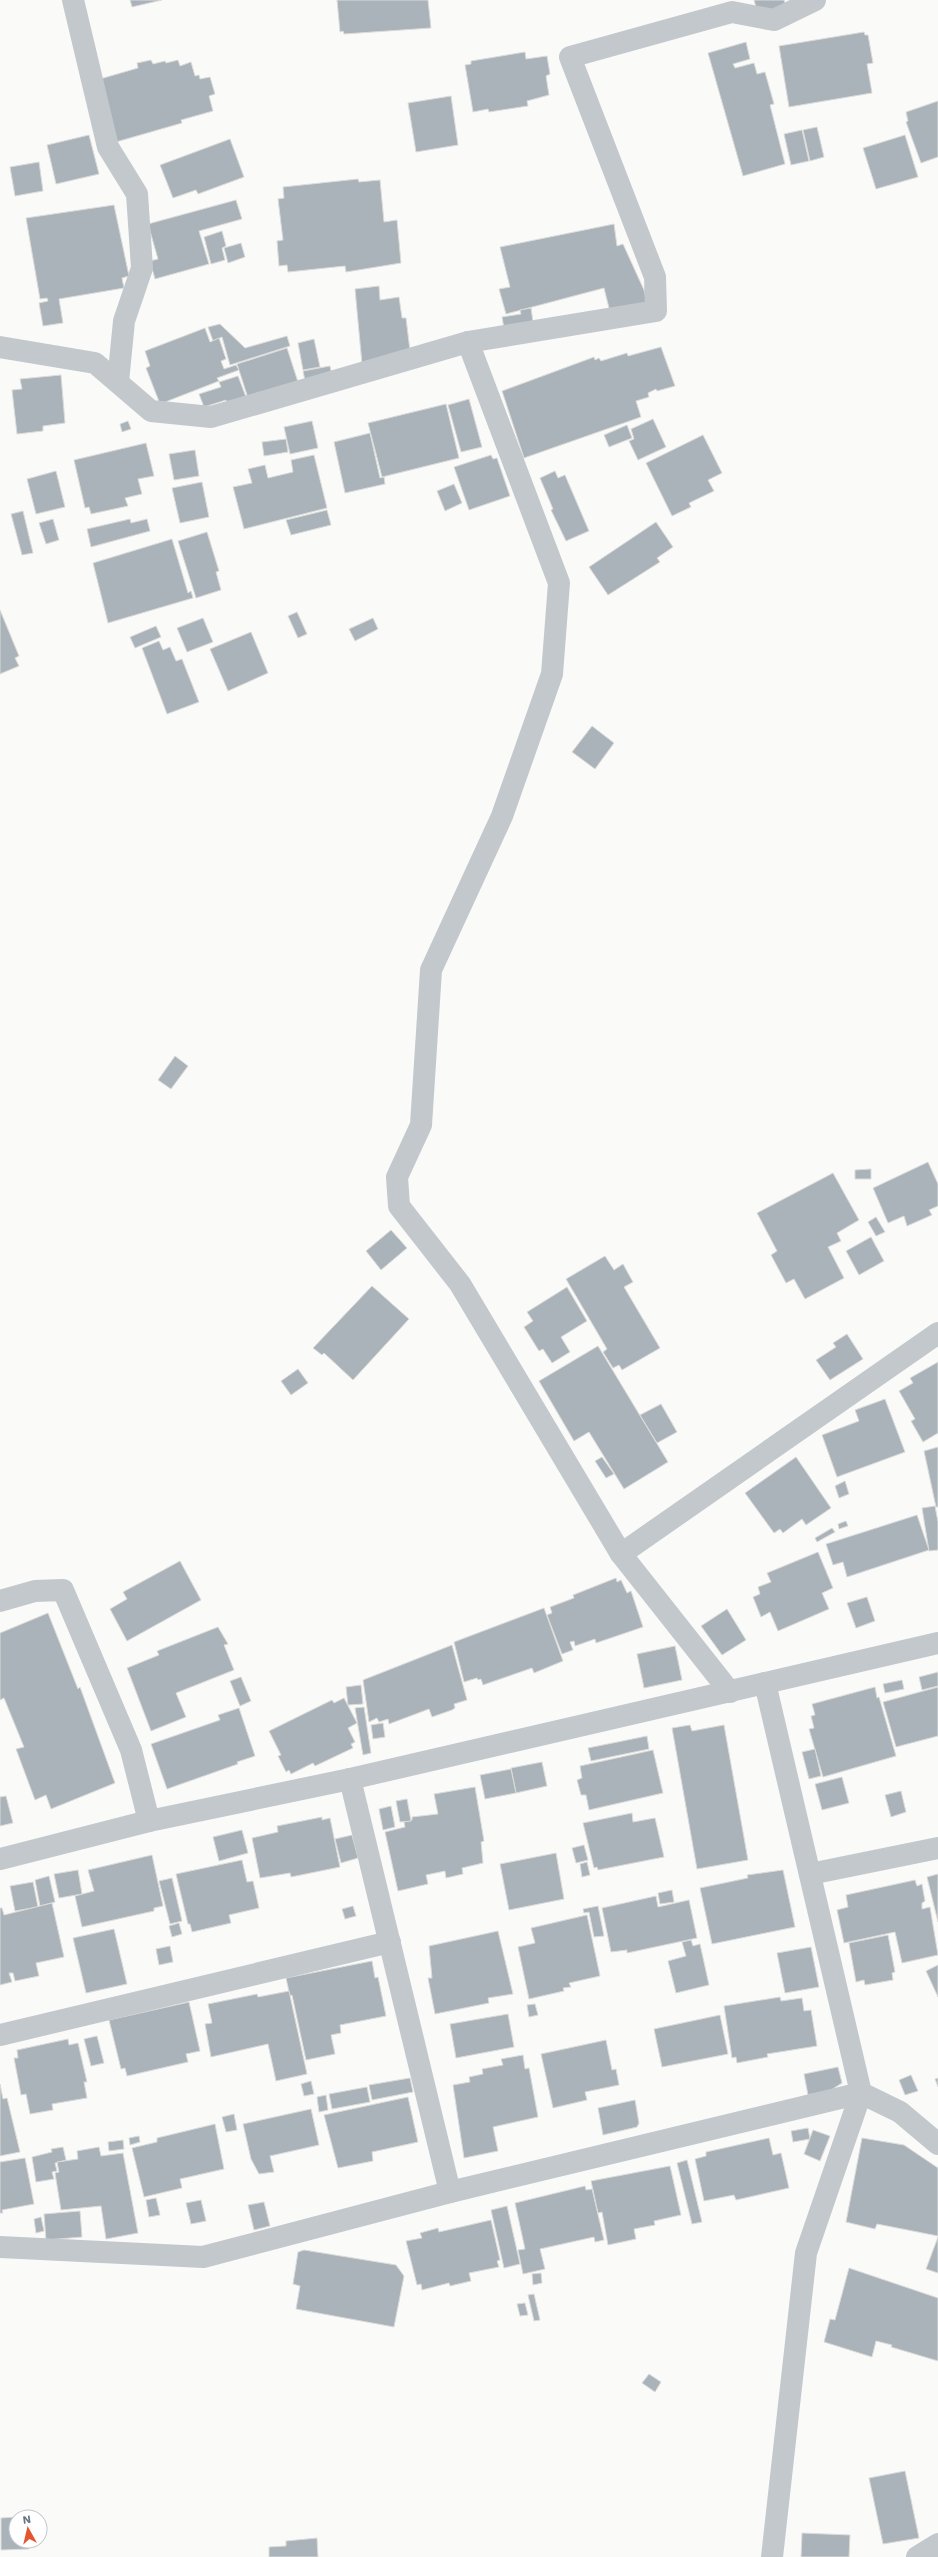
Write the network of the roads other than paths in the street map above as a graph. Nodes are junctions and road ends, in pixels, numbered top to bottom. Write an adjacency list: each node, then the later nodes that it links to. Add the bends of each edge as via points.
1 (73, 0): 5 (street, via 108,147 137,194 142,268 124,321)
2 (815, 0): 3 (street, via 774,20 732,12 570,57 655,276 656,311)
3 (468, 342): 5 (street, via 211,417 151,412); 7 (street, via 559,583 552,674 502,816 431,970 421,1125 396,1177 399,1206 460,1284)
4 (0, 347): 5 (street, via 95,363)
5 (118, 382)
6 (938, 1333): 7 (street)
7 (620, 1554): 11 (street)
8 (0, 1601): 13 (street, via 35,1591 63,1590 131,1750)
9 (938, 1643): 10 (street)
10 (765, 1683): 11 (street); 16 (street)
11 (730, 1692): 12 (street)
12 (350, 1778): 13 (street); 17 (street)
13 (149, 1821): 15 (street)
14 (938, 1848): 16 (street)
15 (0, 1859)
16 (810, 1874): 19 (street)
17 (390, 1942): 18 (street); 21 (street)
18 (0, 2035)
19 (861, 2093): 20 (street, via 900,2112); 21 (street); 24 (street, via 806,2253)
20 (938, 2144)
21 (450, 2192): 22 (street, via 203,2257)
22 (0, 2246)
23 (938, 2544): 25 (street)
24 (772, 2557)
25 (917, 2557)

